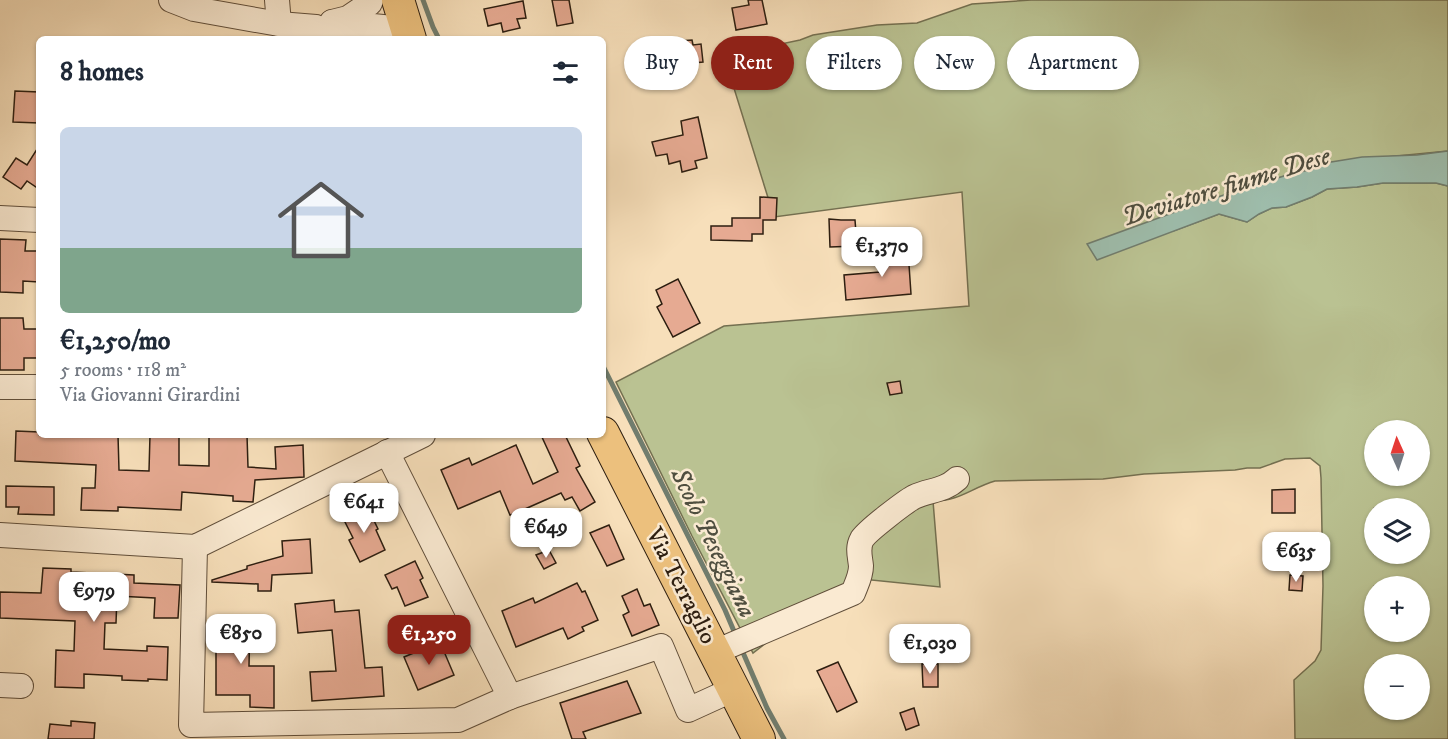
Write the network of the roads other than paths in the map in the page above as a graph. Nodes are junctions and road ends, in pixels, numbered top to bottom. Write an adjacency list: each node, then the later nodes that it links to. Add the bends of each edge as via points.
1 (171, 0): 5 (street)
2 (276, 0): 4 (street)
3 (401, 1): 6 (street, via 370,3); 8 (main road)
4 (279, 24): 5 (street); 6 (street)
5 (249, 29)
6 (331, 30): 7 (street, via 393,28)
7 (405, 36)
8 (408, 36)
9 (0, 218): 10 (street)
10 (36, 220)
11 (0, 387): 12 (street)
12 (36, 387)
13 (417, 438): 15 (street)
14 (606, 438): 19 (main road, Via Terraglio)
15 (387, 452): 18 (street); 21 (street)
16 (957, 479): 19 (street, via 949,486 914,497 862,539 858,553 861,567 852,593)
17 (0, 535): 18 (street)
18 (195, 547): 22 (street)
19 (731, 646): 20 (main road, Via Terraglio)
20 (726, 693): 21 (street, via 688,710 661,646); 23 (main road, Via Terraglio)
21 (510, 697): 22 (street, via 458,720)
22 (204, 730)
23 (759, 739)

